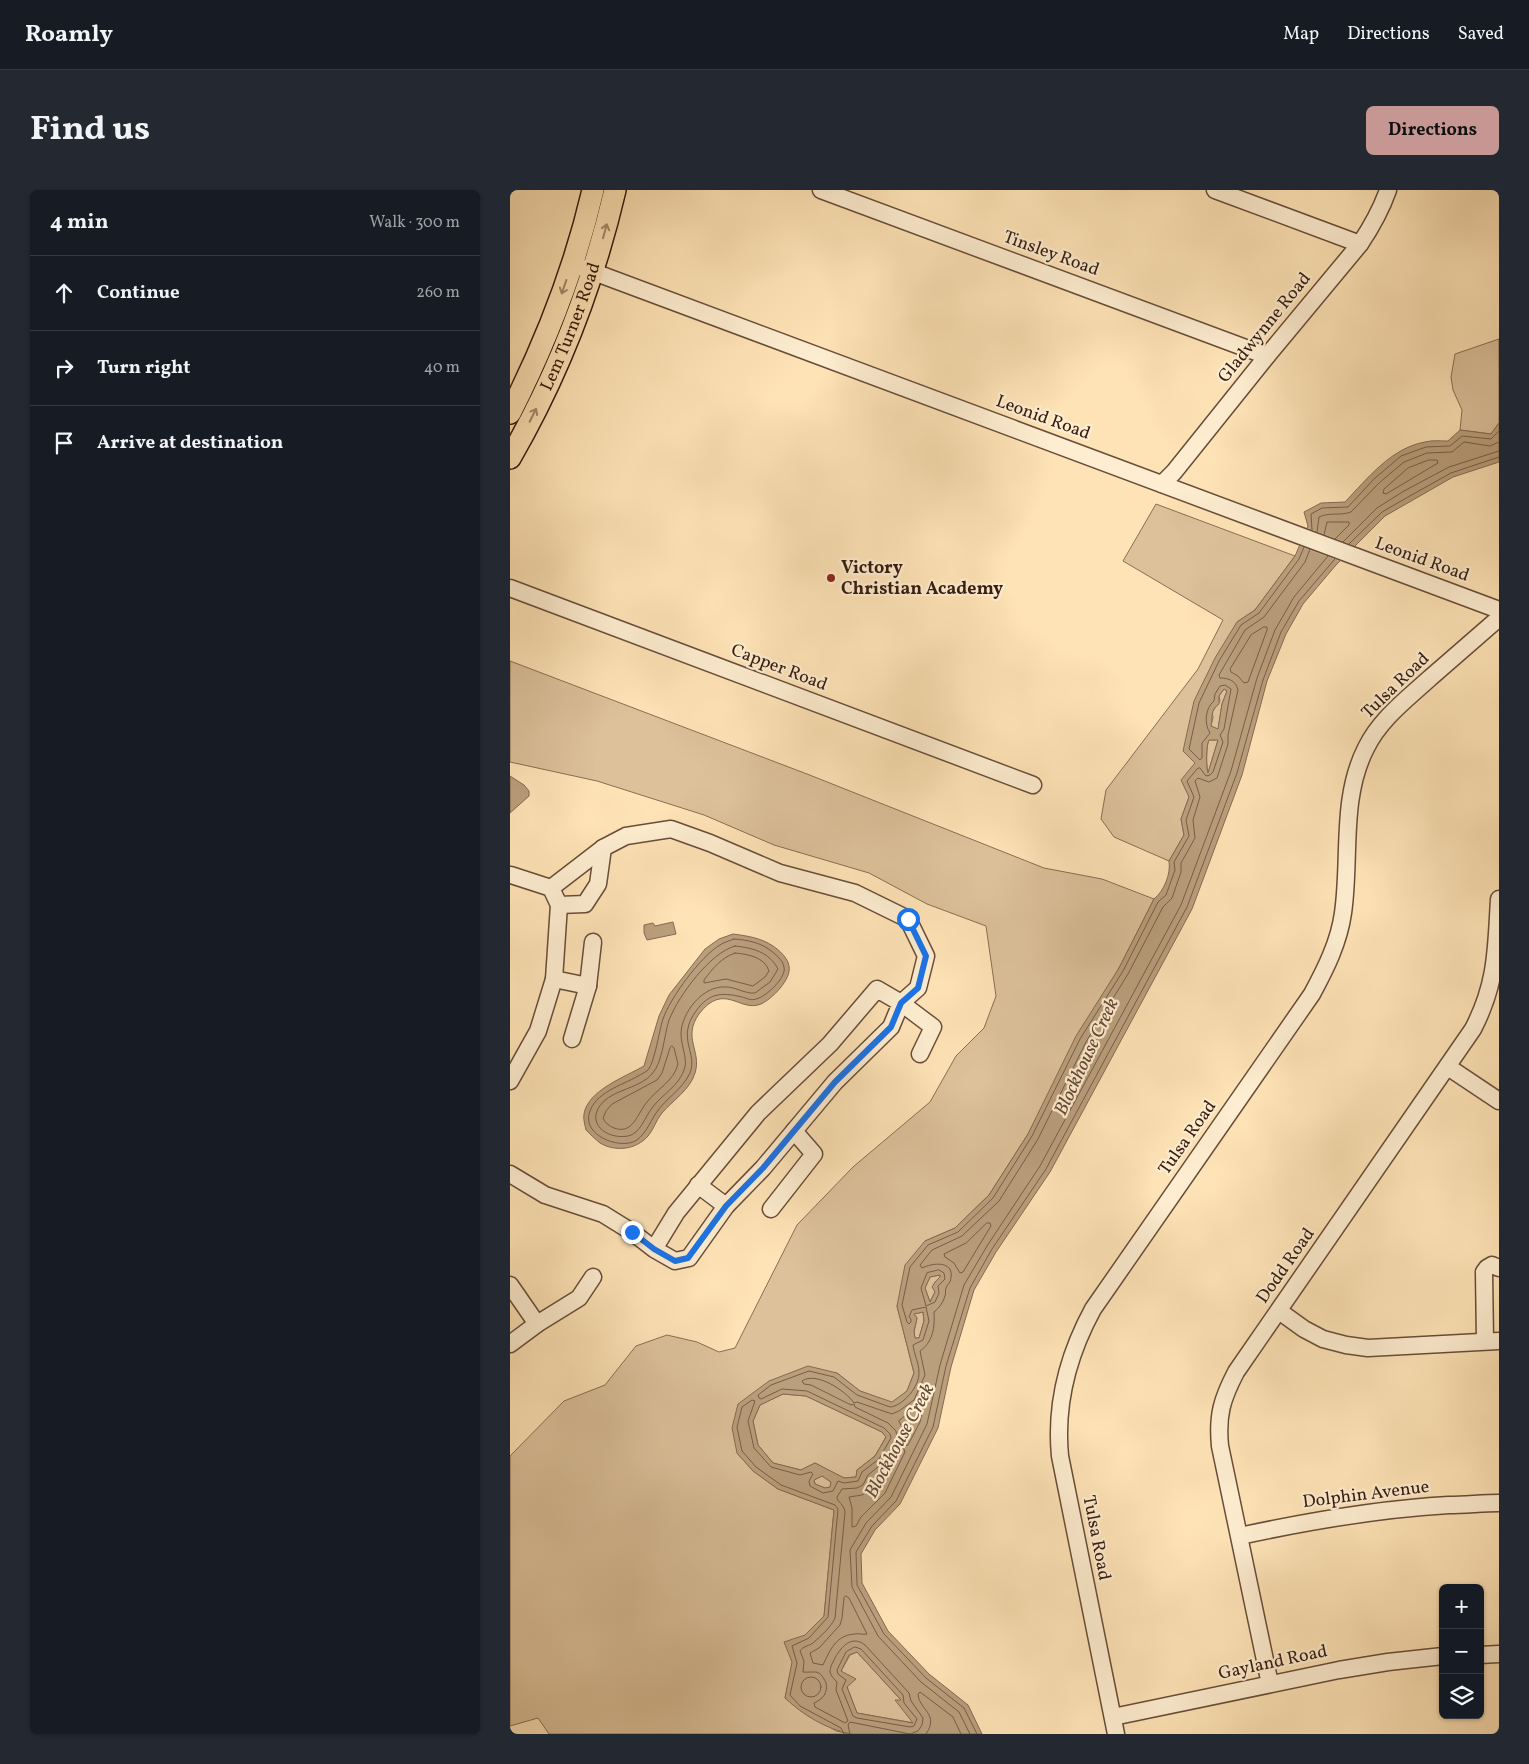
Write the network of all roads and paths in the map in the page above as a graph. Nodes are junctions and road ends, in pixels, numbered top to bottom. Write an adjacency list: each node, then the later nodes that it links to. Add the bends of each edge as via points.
1 (593, 190): 7 (main road, Lem Turner Road)
2 (615, 190): 8 (main road, Lem Turner Road, one-way to 2)
3 (821, 190): 9 (street, Tinsley Road)
4 (1215, 190): 6 (street)
5 (1388, 190): 6 (street, Gladwynne Road)
6 (1360, 244): 9 (street, Gladwynne Road)
7 (572, 264): 8 (street, Leonid Road); 10 (main road, Lem Turner Road, one-way to 10, via 544,340)
8 (593, 272): 11 (main road, Lem Turner Road, one-way to 8, via 563,351); 12 (street, Leonid Road)
9 (1266, 356): 12 (street, Gladwynne Road)
10 (510, 413)
11 (510, 458)
12 (1162, 484): 14 (street, Leonid Road)
13 (510, 588): 16 (street, Capper Road)
14 (1499, 610)
15 (1499, 618): 51 (street, Tulsa Road, via 1399,706 1367,746 1351,794 1344,911 1324,972 1094,1310 1071,1359 1058,1420 1060,1456)
16 (1033, 785)
17 (602, 848): 19 (street); 21 (street, via 598,884 585,904); 26 (street, via 626,836 671,829 780,873 855,893 908,919 926,956 918,988)
18 (510, 875): 19 (street)
19 (551, 888): 21 (street)
20 (1499, 899): 23 (street, Dodd Road)
21 (559, 905): 24 (street)
22 (593, 942): 25 (street)
23 (1497, 957): 29 (street, Dodd Road, via 1481,1012)
24 (554, 979): 25 (street); 30 (street, via 538,1031)
25 (588, 986): 27 (street)
26 (901, 1003): 28 (street, via 933,1027); 32 (street, via 891,1027 835,1082); 34 (street, via 877,989 830,1044 758,1113)
27 (572, 1039)
28 (920, 1054)
29 (1448, 1067): 31 (street); 41 (street, Dodd Road)
30 (510, 1081)
31 (1499, 1102)
32 (794, 1131): 35 (street); 36 (street, via 814,1154)
33 (510, 1174): 37 (street, via 545,1195 603,1214)
34 (698, 1185): 35 (street); 37 (street)
35 (726, 1206): 37 (street, via 688,1258 675,1261)
36 (771, 1209)
37 (654, 1249)
38 (1499, 1268): 43 (street, via 1492,1266 1484,1272)
39 (593, 1277): 42 (street, via 579,1298)
40 (510, 1284): 42 (street)
41 (1279, 1311): 43 (street, via 1323,1339 1346,1345 1368,1348); 46 (street, Dodd Road, via 1236,1372 1220,1412 1220,1446)
42 (537, 1324): 44 (street)
43 (1492, 1341)
44 (510, 1344)
45 (1499, 1503): 46 (street, Dolphin Avenue, via 1364,1512)
46 (1240, 1536): 50 (street, Dodd Road)
47 (1499, 1654): 48 (street)
48 (1484, 1655)
49 (1439, 1656): 50 (street, Gayland Road, via 1348,1668)
50 (1270, 1684): 51 (street, Gayland Road)
51 (1113, 1717): 52 (street, Tulsa Road)
52 (1116, 1734)

